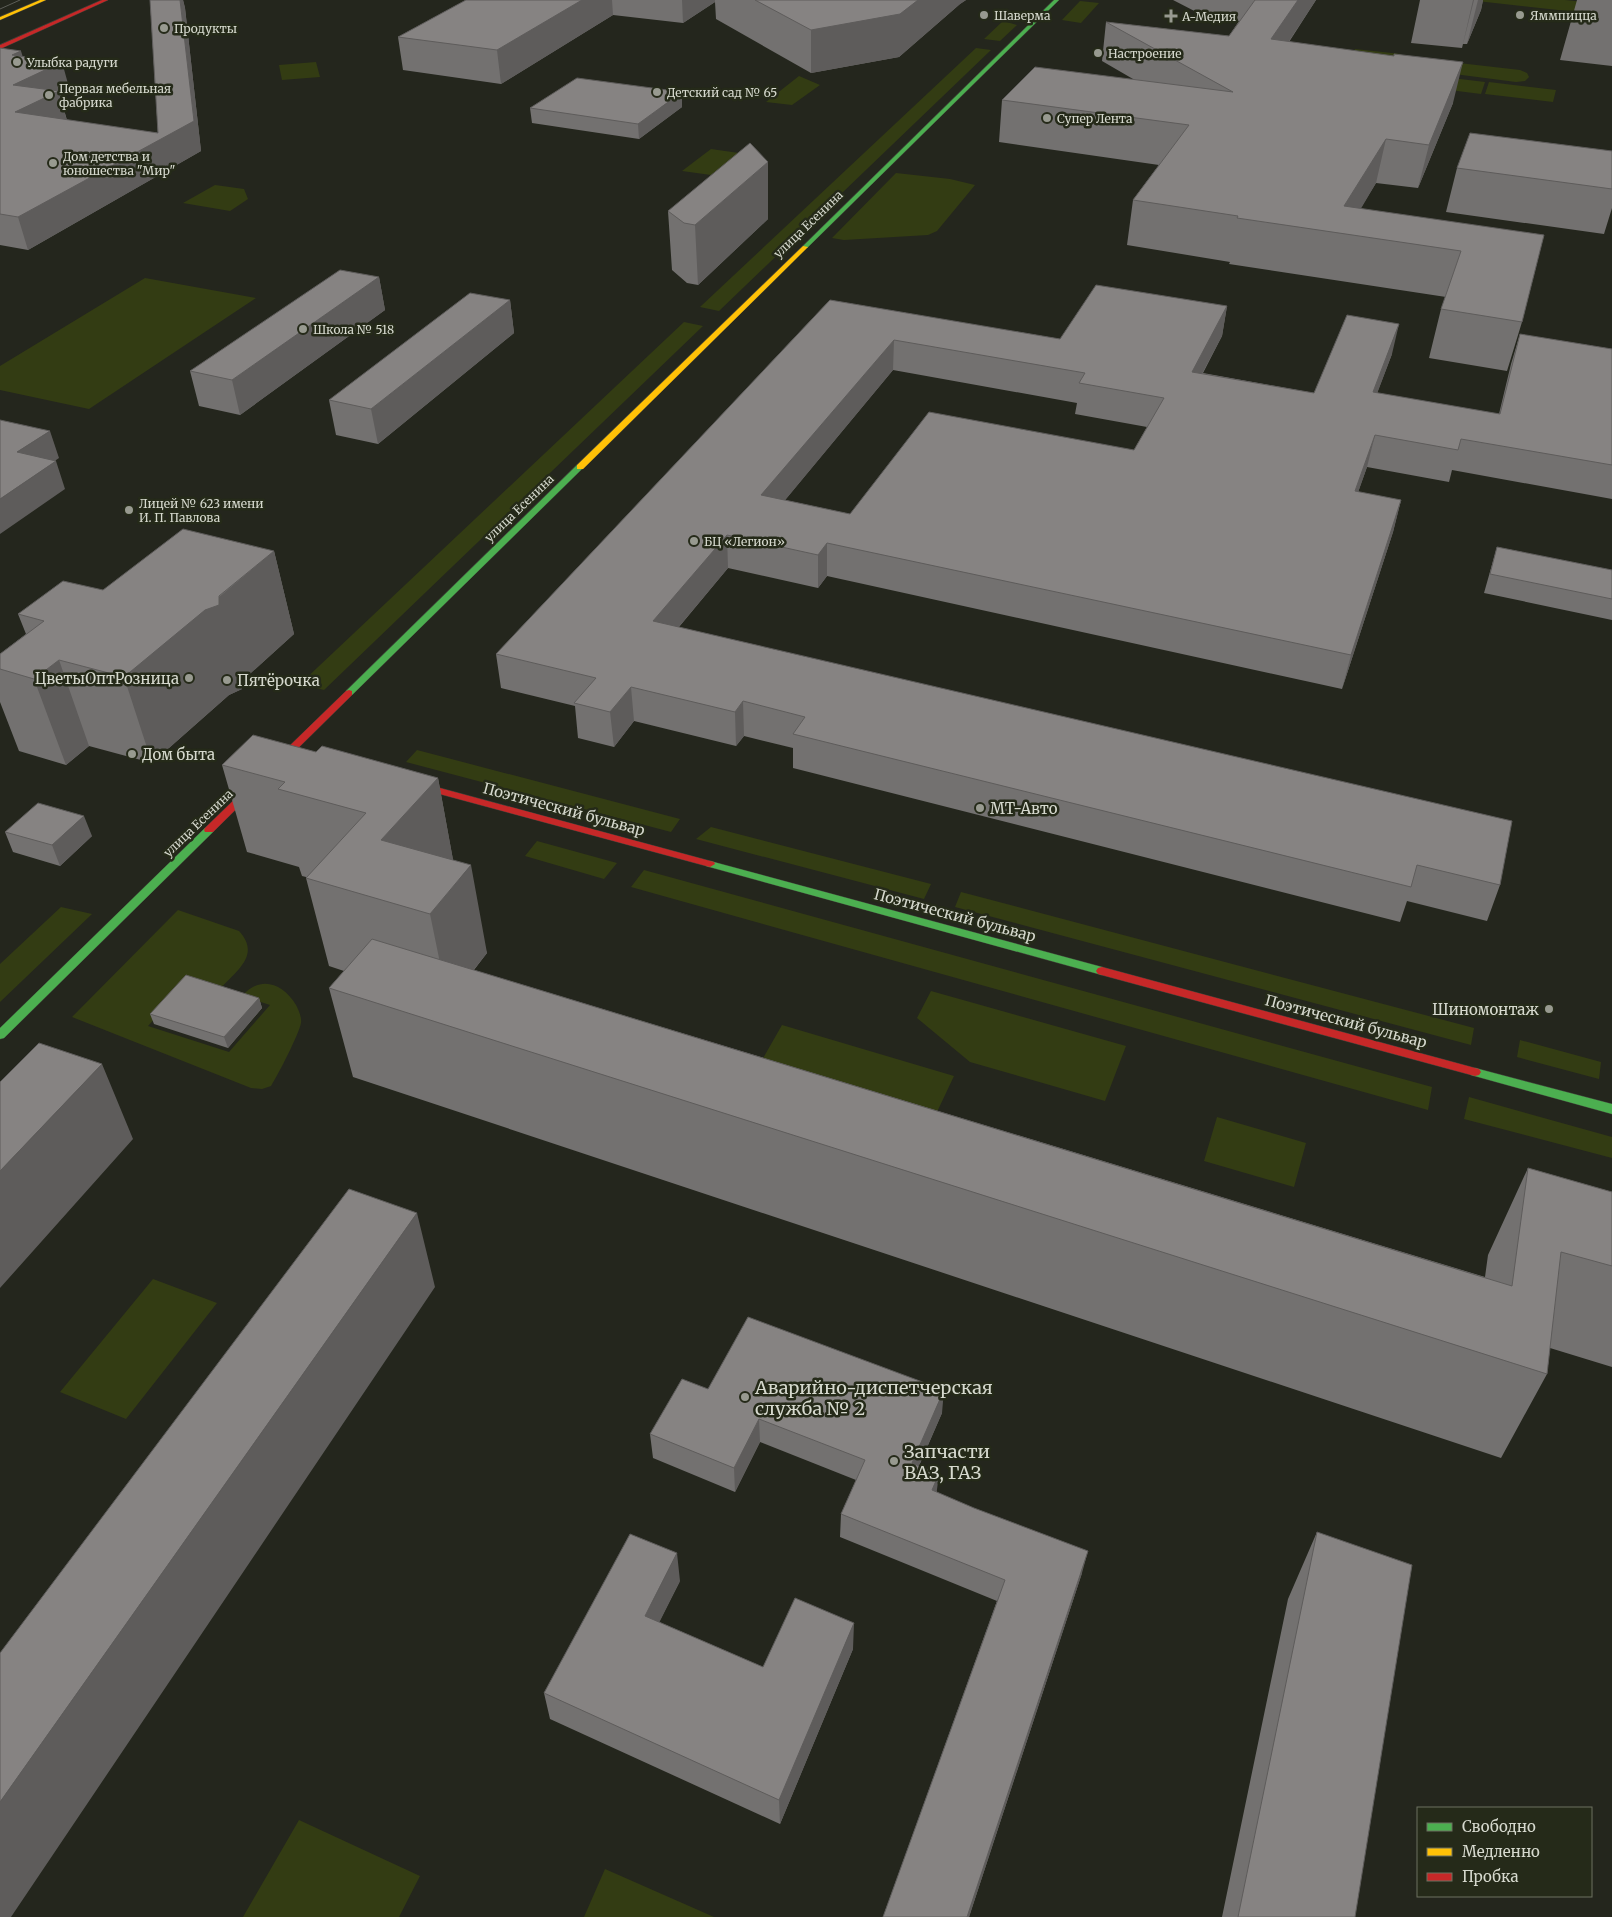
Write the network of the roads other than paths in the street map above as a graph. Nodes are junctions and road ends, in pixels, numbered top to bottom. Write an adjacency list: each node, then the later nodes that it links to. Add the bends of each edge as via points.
1 (44, 0): 4 (street)
2 (106, 0): 5 (street)
3 (1057, 0): 7 (street, улица Есенина, via 295,752)
4 (0, 19)
5 (0, 47)
6 (390, 778): 8 (street, Поэтический бульвар)
7 (0, 1035)
8 (1612, 1108)

